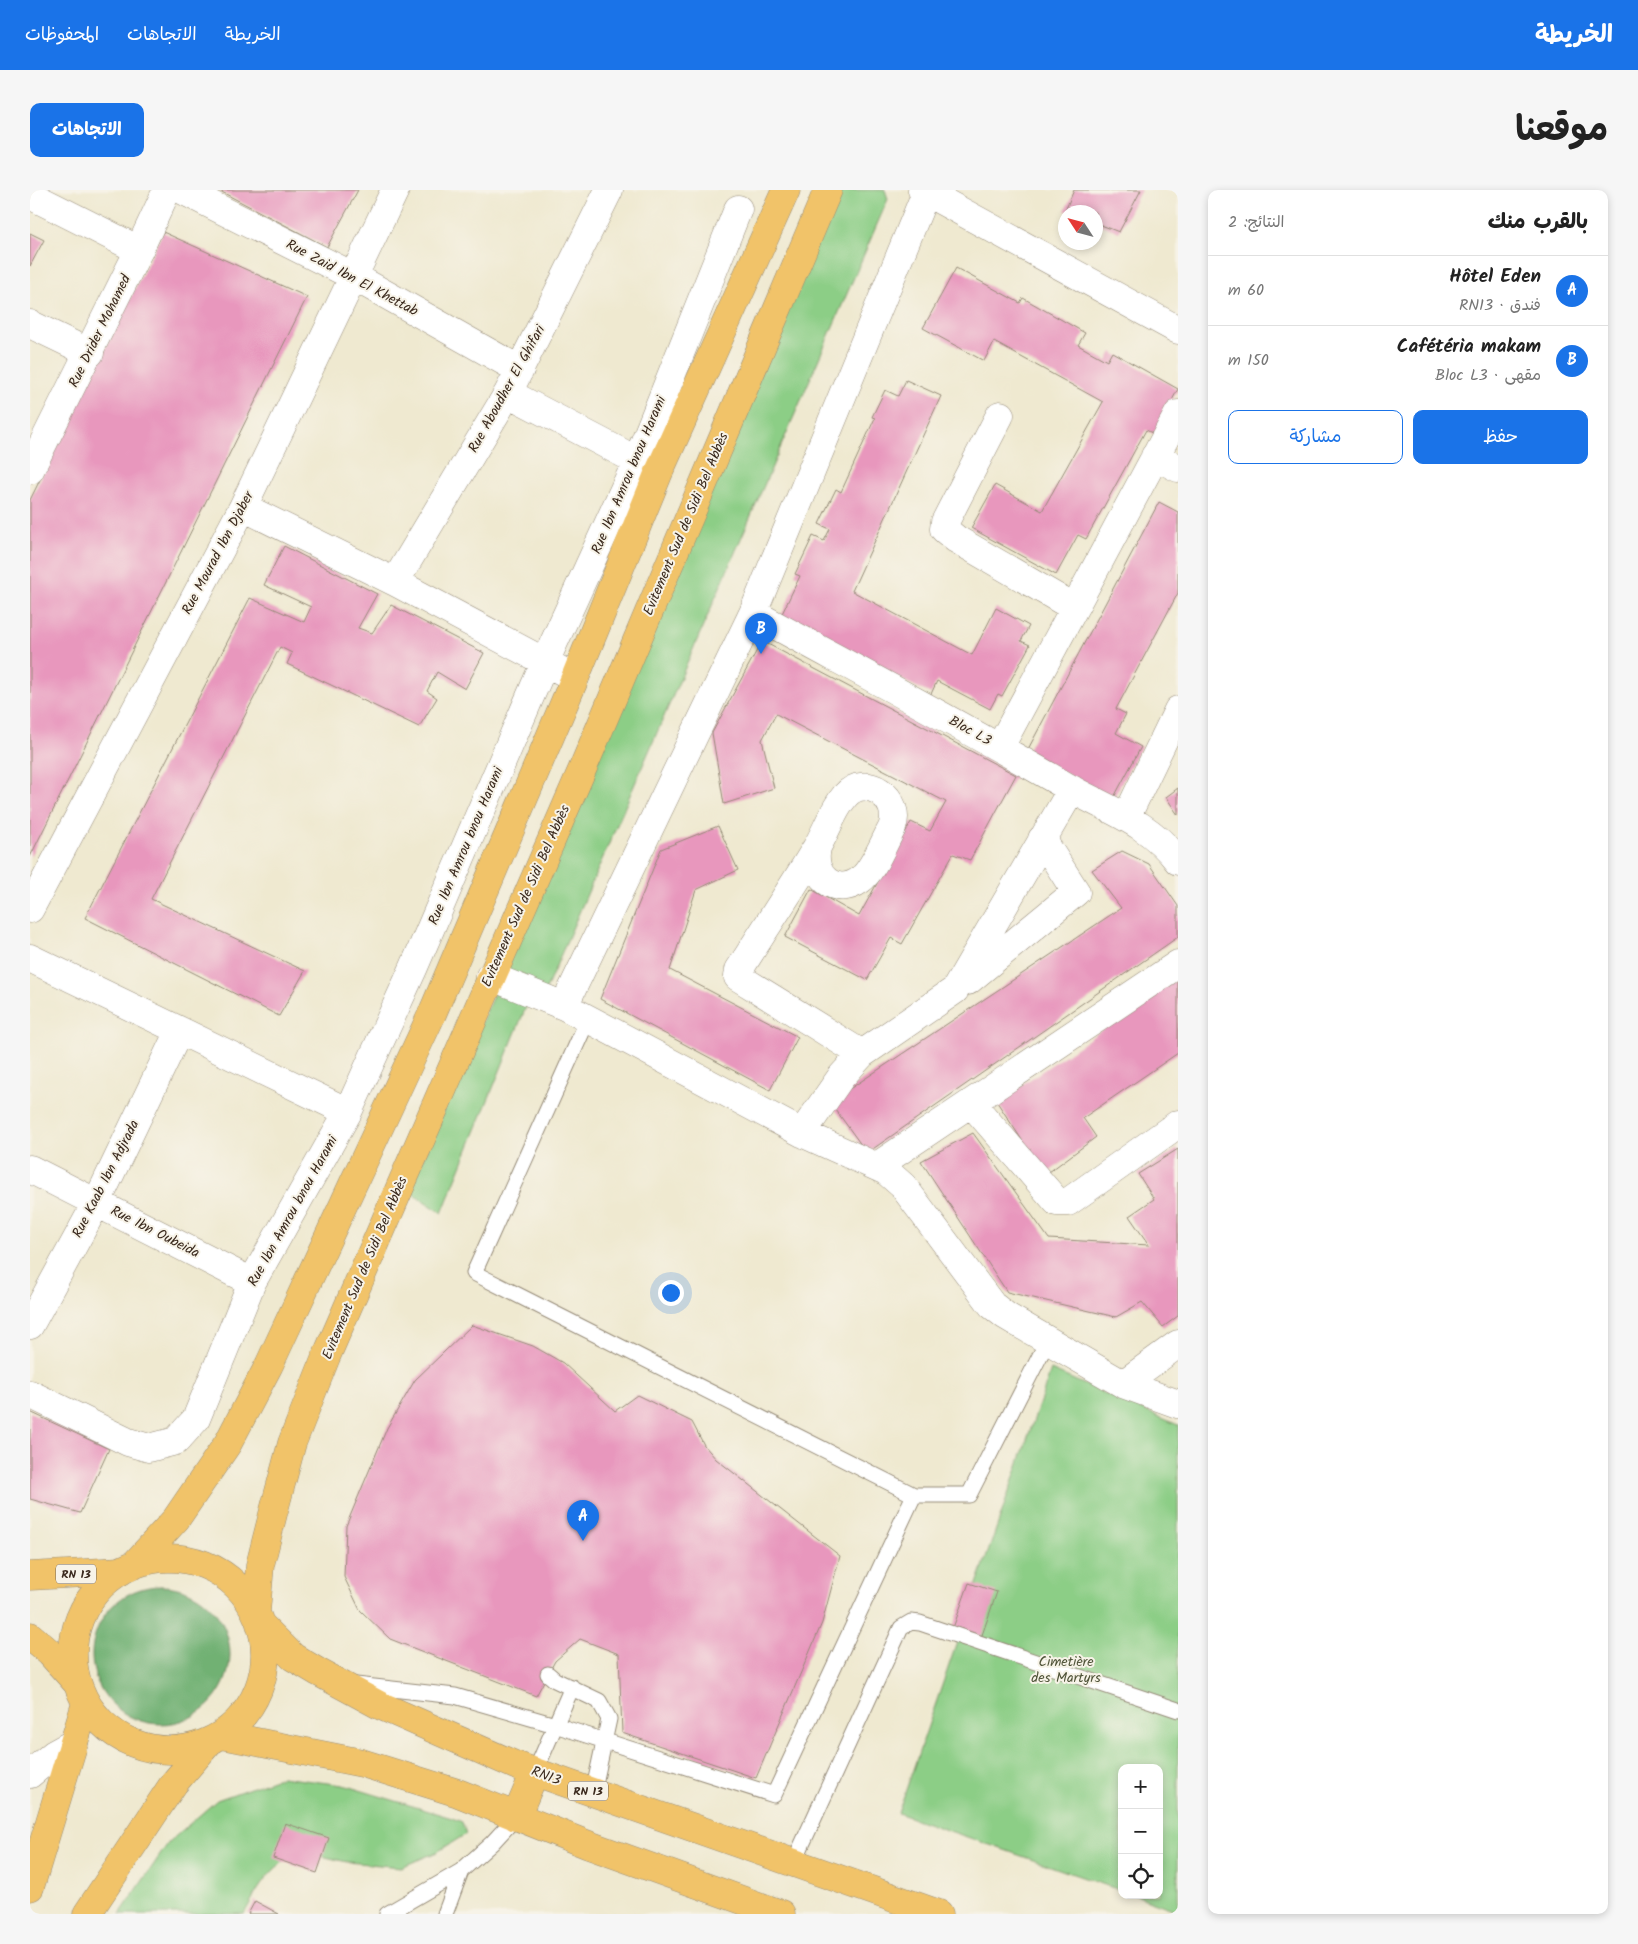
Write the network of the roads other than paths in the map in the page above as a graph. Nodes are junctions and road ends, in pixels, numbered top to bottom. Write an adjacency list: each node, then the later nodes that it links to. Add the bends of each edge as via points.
1 (167, 190): 10 (street, Rue Drider Mohamed)
2 (182, 190): 11 (street, Rue Zaid Ibn El Khettab)
3 (394, 190): 11 (street, Rue Mourad Ibn Djaber)
4 (609, 190): 15 (street, Rue Aboudher El Ghifari)
5 (786, 190): 19 (main road)
6 (828, 190): 37 (main road, Evitement Sud de Sidi Bel Abbès, via 582,770)
7 (925, 191): 13 (street); 24 (street)
8 (30, 195): 10 (street)
9 (738, 210): 19 (street, Rue Ibn Amrou bnou Harami)
10 (139, 250): 14 (street, Rue Drider Mohamed)
11 (353, 276): 15 (street, Rue Zaid Ibn El Khettab); 21 (street, Rue Mourad Ibn Djaber)
12 (30, 324): 14 (street)
13 (1178, 330)
14 (90, 352): 20 (street, Rue Drider Mohamed)
15 (514, 381): 19 (street, Rue Zaid Ibn El Khettab); 22 (street, Rue Aboudher El Ghifari)
16 (1178, 414): 18 (street)
17 (1000, 415): 23 (street, via 944,529)
18 (1166, 462): 23 (street)
19 (648, 466): 25 (street, Rue Ibn Amrou bnou Harami); 26 (main road)
20 (30, 470)
21 (243, 506): 22 (street); 34 (street, Rue Mourad Ibn Djaber)
22 (395, 582): 25 (street)
23 (1074, 607): 28 (street)
24 (753, 613): 28 (street, Bloc L3); 39 (street)
25 (545, 662): 26 (street); 44 (street, Rue Ibn Amrou bnou Harami)
26 (575, 678): 58 (main road, via 432,1014 269,1365 223,1451 176,1519)
27 (1177, 715): 30 (street)
28 (1000, 747): 29 (street, Bloc L3)
29 (1072, 789): 30 (street, Bloc L3); 31 (street)
30 (1127, 816): 33 (street, Bloc L3, via 1158,838)
31 (1042, 839): 38 (street); 38 (street, via 1076,892)
32 (817, 848): 42 (street, via 739,970 738,977)
33 (1178, 861)
34 (30, 910)
35 (30, 958): 41 (street)
36 (1178, 964): 43 (street)
37 (490, 976): 39 (street); 60 (main road, Evitement Sud de Sidi Bel Abbès, via 292,1443 260,1565)
38 (955, 990): 42 (street)
39 (564, 1006): 40 (street)
40 (588, 1019): 46 (street); 57 (lane, via 474,1273)
41 (179, 1031): 44 (street); 49 (street, Rue Kaab Ibn Adjrada)
42 (862, 1054): 46 (street, via 841,1077)
43 (972, 1104): 45 (street, via 1057,1202 1068,1202); 47 (street)
44 (348, 1112): 50 (street, Rue Ibn Amrou bnou Harami)
45 (1178, 1124)
46 (802, 1133): 47 (street)
47 (877, 1166): 52 (street, via 903,1186 992,1305)
48 (30, 1169): 49 (street, Rue Ibn Oubeida)
49 (97, 1202): 50 (street, Rue Ibn Oubeida); 51 (street, Rue Kaab Ibn Adjrada)
50 (252, 1282): 55 (street, Rue Ibn Amrou bnou Harami, via 196,1418 176,1441 149,1448 128,1442)
51 (30, 1325)
52 (1048, 1340): 54 (street); 57 (lane, via 969,1495)
53 (1178, 1344): 54 (street)
54 (1122, 1384): 56 (street)
55 (30, 1394)
56 (1178, 1404)
57 (914, 1495): 69 (lane, via 774,1795)
58 (128, 1568): 59 (main road, RN 13); 60 (main road, RN13, via 157,1559 181,1559 204,1565 225,1576 242,1592); 65 (main road, via 101,1587 85,1608 76,1632 73,1658)
59 (30, 1576)
60 (258, 1618): 63 (main road, RN13 / RN 13, via 293,1657); 68 (main road, via 265,1654 260,1685 245,1713)
61 (30, 1636): 65 (main road, via 50,1652)
62 (548, 1674): 64 (lane)
63 (338, 1683): 67 (lane, via 455,1696); 71 (main road, RN13 / RN 13, via 378,1705)
64 (572, 1687): 67 (lane); 69 (lane, via 599,1701 609,1719)
65 (82, 1693): 68 (main road, via 103,1724 126,1741 153,1750 182,1750); 70 (main road)
66 (1178, 1710): 75 (lane, via 911,1622 901,1628)
67 (555, 1725): 69 (lane); 71 (lane)
68 (216, 1738): 74 (main road, via 300,1749 362,1763 458,1793); 78 (main road, via 174,1784)
69 (606, 1741): 73 (lane)
70 (74, 1743): 72 (street, via 54,1754); 77 (main road)
71 (536, 1772): 73 (main road, RN13 / RN 13); 74 (main road)
72 (30, 1774)
73 (593, 1794): 75 (main road, RN13 / RN 13)
74 (516, 1817): 76 (lane); 81 (main road)
75 (794, 1862): 82 (main road, RN13 / RN 13)
76 (461, 1871): 79 (lane); 80 (lane)
77 (30, 1887)
78 (87, 1914)
79 (387, 1914)
80 (446, 1914)
81 (781, 1914)
82 (938, 1914)

